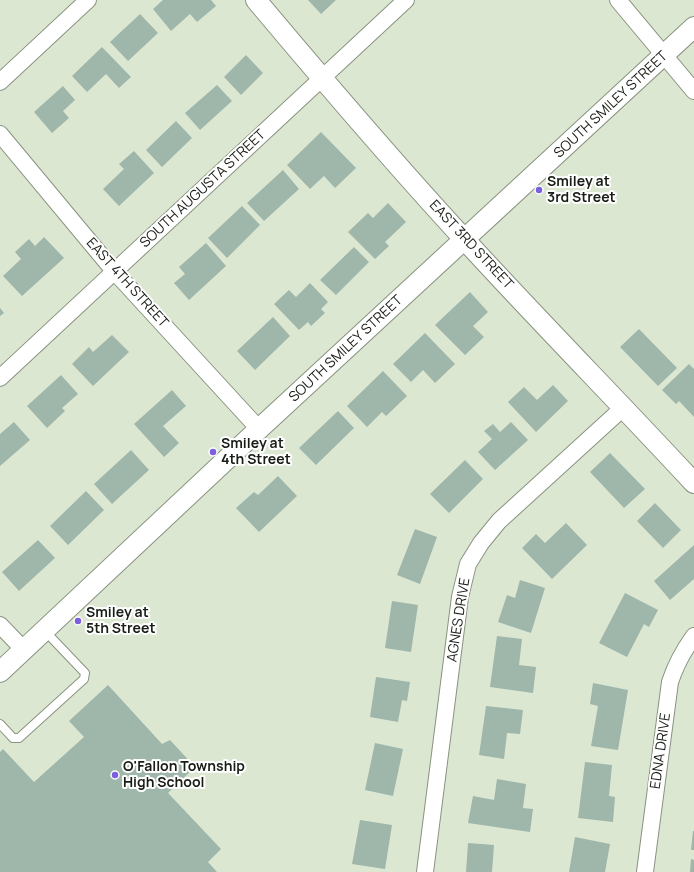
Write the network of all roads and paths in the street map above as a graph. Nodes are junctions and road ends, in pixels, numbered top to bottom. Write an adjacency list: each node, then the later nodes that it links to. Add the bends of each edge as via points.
1 (88, 0): 8 (street)
2 (256, 0): 7 (street, EAST 3RD STREET)
3 (406, 0): 7 (street, SOUTH AUGUSTA STREET)
4 (618, 0): 6 (street)
5 (694, 27): 6 (street, SOUTH SMILEY STREET)
6 (665, 55): 9 (street); 11 (street, SOUTH SMILEY STREET)
7 (323, 78): 11 (street, EAST 3RD STREET); 12 (street, SOUTH AUGUSTA STREET)
8 (0, 82)
9 (694, 91)
10 (0, 134): 12 (street, EAST 4TH STREET)
11 (464, 240): 14 (street, EAST 3RD STREET); 15 (street, SOUTH SMILEY STREET)
12 (114, 271): 13 (street, SOUTH AUGUSTA STREET); 15 (street, EAST 4TH STREET)
13 (0, 378)
14 (624, 407): 16 (street, EAST 3RD STREET); 23 (street, AGNES DRIVE, via 499,521 468,564 460,597)
15 (259, 429): 18 (street, SOUTH SMILEY STREET)
16 (694, 483)
17 (0, 625): 20 (street)
18 (45, 630): 20 (street, SOUTH SMILEY STREET); 22 (lane, via 85,673 84,679 20,738 14,738)
19 (694, 636): 24 (street, EDNA DRIVE, via 675,665 670,682)
20 (24, 650): 21 (street, SOUTH SMILEY STREET)
21 (0, 672)
22 (0, 724)
23 (425, 872)
24 (645, 872)

